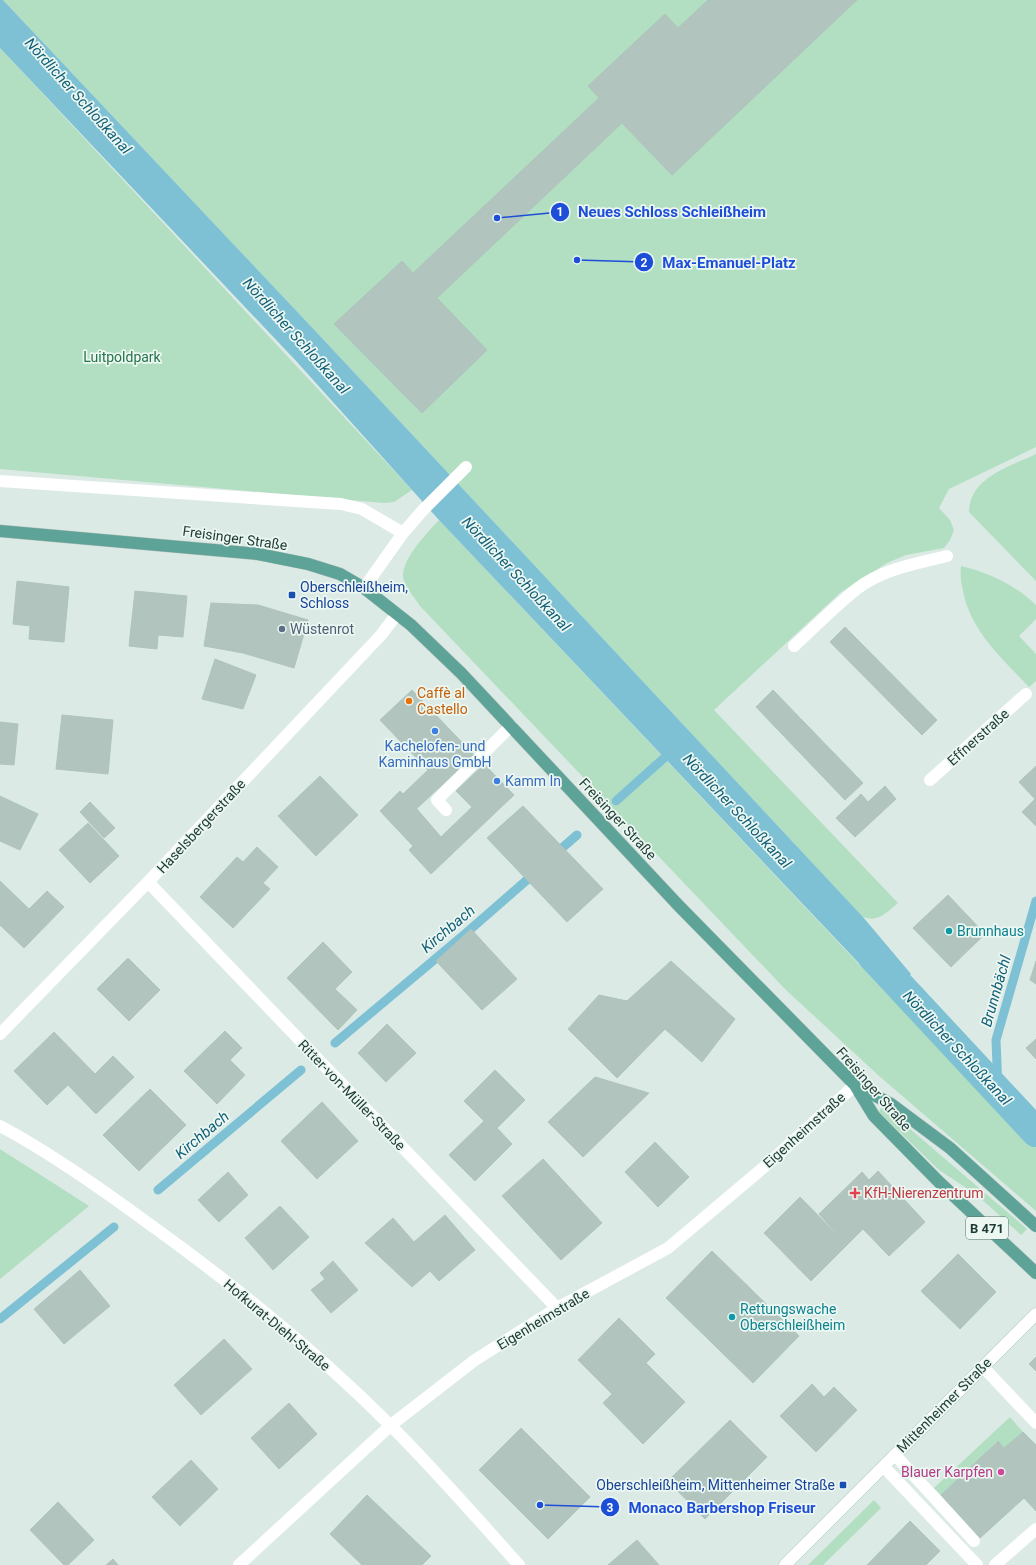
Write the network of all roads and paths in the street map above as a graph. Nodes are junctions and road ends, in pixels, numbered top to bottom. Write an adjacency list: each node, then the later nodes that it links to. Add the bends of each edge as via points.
1 (464, 469): 4 (street)
2 (0, 481): 4 (street, via 341,504 362,509)
3 (0, 531): 6 (main road, Freisinger Straße / B 471, via 258,554 308,564 340,574)
4 (403, 533): 6 (street)
5 (947, 556): 8 (street, via 888,572 859,587)
6 (364, 588): 7 (main road, Freisinger Straße / B 471)
7 (397, 614): 10 (main road, Freisinger Straße / B 471, via 461,673); 13 (street, Haselsbergerstraße, via 381,635)
8 (794, 646)
9 (1026, 694): 11 (street, Effnerstraße)
10 (511, 726): 12 (street, via 437,800); 15 (main road, Freisinger Straße / B 471, via 679,906)
11 (930, 780)
12 (446, 810)
13 (148, 882): 14 (street, Haselsbergerstraße); 19 (street, Ritter-von-Müller-Straße)
14 (0, 1034)
15 (855, 1085): 17 (main road, via 890,1104 950,1148); 18 (main road, Freisinger Straße / B 471, via 879,1121 939,1182); 19 (street, Eigenheimstraße, via 770,1162 668,1248)
16 (0, 1126): 23 (street, Hofkurat-Diehl-Straße, via 111,1196 208,1268 312,1353)
17 (1036, 1226)
18 (1036, 1273)
19 (557, 1308): 23 (street, Eigenheimstraße, via 475,1360)
20 (1036, 1314): 21 (street, Mittenheimer Straße)
21 (983, 1367): 22 (street); 24 (street, Mittenheimer Straße)
22 (1036, 1423)
23 (390, 1425): 28 (street, Eigenheimstraße); 29 (street, Hofkurat-Diehl-Straße)
24 (895, 1455): 25 (street, Mittenheimer Straße); 27 (street)
25 (884, 1467): 30 (street, Mittenheimer Straße); 31 (street)
26 (1036, 1529): 32 (street)
27 (974, 1541)
28 (239, 1565)
29 (519, 1565)
30 (785, 1565)
31 (977, 1565)
32 (995, 1565)

